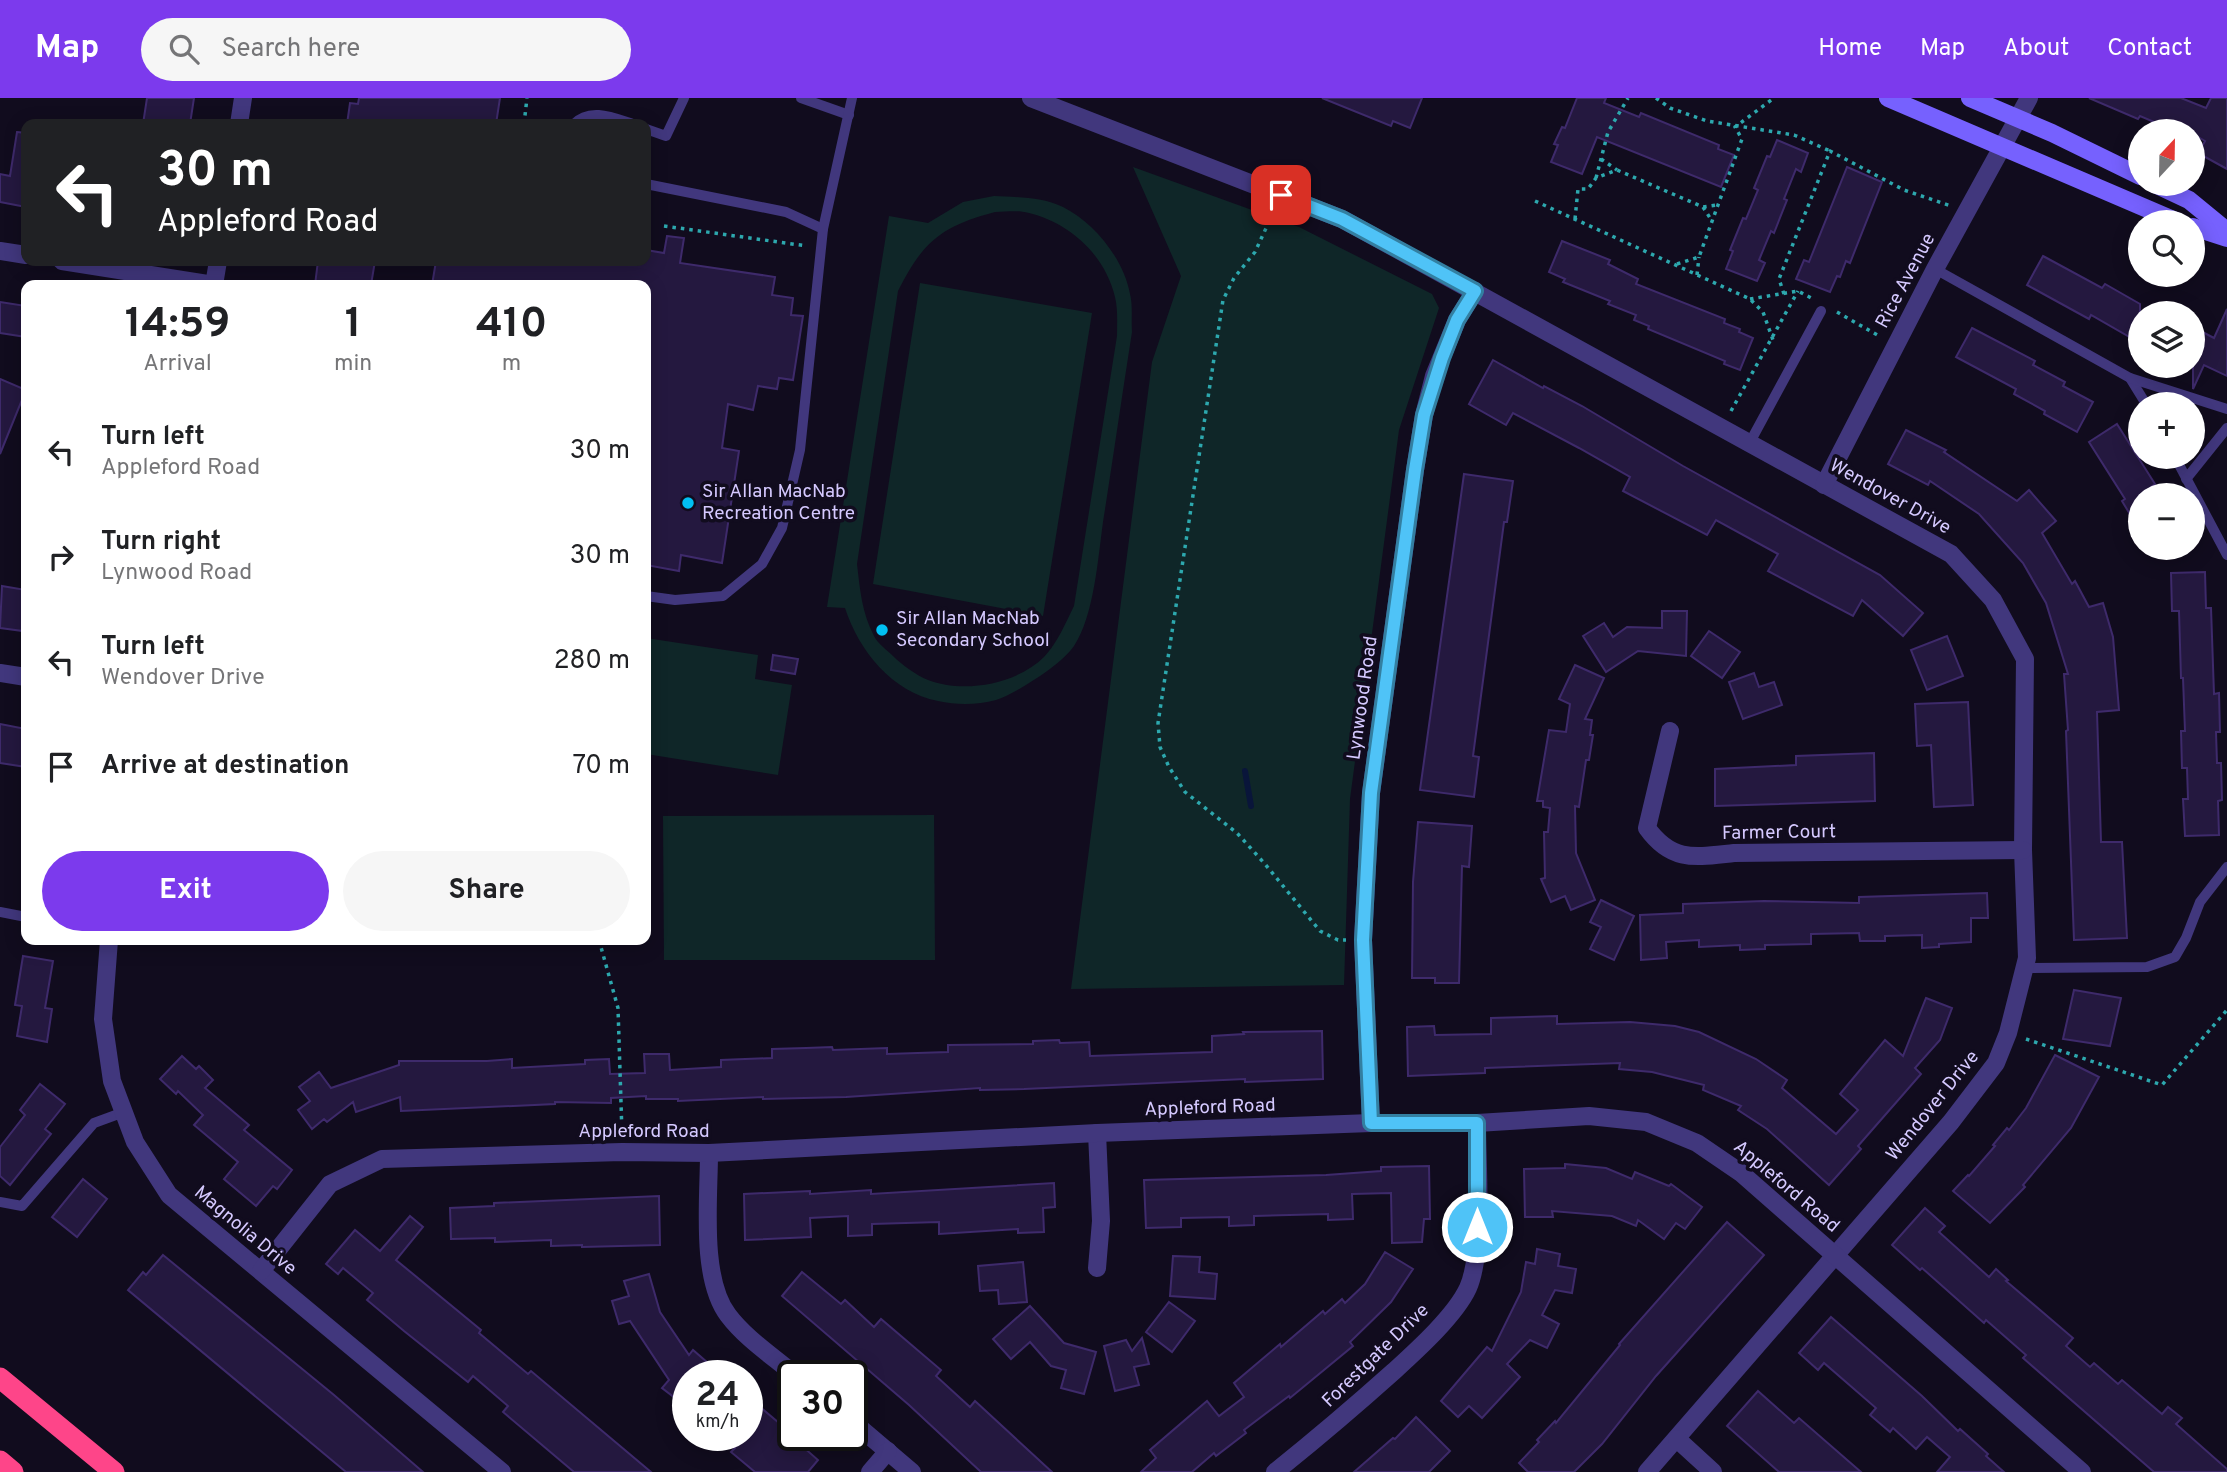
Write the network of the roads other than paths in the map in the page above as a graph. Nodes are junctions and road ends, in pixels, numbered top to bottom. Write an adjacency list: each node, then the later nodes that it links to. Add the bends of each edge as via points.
1 (243, 98): 11 (street)
2 (684, 98): 14 (lane, via 666,136)
3 (801, 98): 9 (lane)
4 (852, 98): 9 (lane)
5 (1031, 98): 29 (street, Wendover Drive, via 1342,219)
6 (1888, 98): 15 (main road)
7 (1970, 98): 10 (main road)
8 (2029, 98): 10 (street, Rice Avenue)
9 (849, 115): 20 (lane)
10 (2019, 118): 15 (street, Rice Avenue); 16 (main road)
11 (240, 119)
12 (580, 119): 13 (lane, via 590,114)
13 (617, 119)
14 (651, 131)
15 (2003, 148): 19 (main road); 27 (street, Rice Avenue)
16 (2128, 170)
17 (651, 185): 20 (lane, via 786,212)
18 (2180, 196): 22 (main road)
19 (2150, 210)
20 (823, 229): 41 (lane, via 800,450 782,528 762,564 723,596 675,600)
21 (2205, 231): 23 (main road)
22 (2227, 231)
23 (2227, 238)
24 (0, 251): 25 (street)
25 (21, 254)
26 (94, 266): 28 (street)
27 (1935, 269): 31 (lane); 39 (street, Rice Avenue)
28 (182, 280)
29 (1475, 291): 36 (street, Wendover Drive); 52 (street, Lynwood Road, via 1457,320 1424,415 1371,793 1363,940)
30 (1821, 311): 36 (lane)
31 (2128, 377)
32 (2130, 378): 33 (lane); 34 (lane)
33 (2139, 392)
34 (2227, 409)
35 (2227, 428): 38 (lane)
36 (1749, 444): 39 (street, Wendover Drive)
37 (2181, 469): 38 (lane)
38 (2186, 479): 40 (lane)
39 (1824, 485): 45 (street, Wendover Drive, via 1951,554 1993,600 2025,659)
40 (2227, 555)
41 (651, 597)
42 (0, 673): 43 (street)
43 (21, 676)
44 (1670, 731): 45 (street, Farmer Court, via 1647,828 1658,843 1691,858 1734,853)
45 (2023, 850): 50 (street, Wendover Drive)
46 (2227, 867): 50 (lane, via 2200,902 2175,957 2147,967)
47 (0, 912): 48 (lane)
48 (21, 916)
49 (109, 945): 51 (street, Magnolia Drive, via 103,1019 112,1081)
50 (2025, 968): 57 (street, Wendover Drive, via 1996,1063 1951,1122)
51 (124, 1112): 56 (lane, via 94,1123 22,1206); 59 (street, Magnolia Drive, via 135,1142 169,1195)
52 (1371, 1123): 53 (street, Appleford Road); 54 (street, Appleford Road)
53 (1477, 1123): 57 (street, Appleford Road, via 1589,1116 1646,1122 1697,1143 1741,1173); 71 (street, Forestgate Drive, via 1477,1254 1468,1289 1419,1348)
54 (1097, 1133): 55 (street, Appleford Road); 58 (street, via 1101,1222)
55 (709, 1153): 59 (street, Appleford Road, via 382,1158 330,1184); 60 (street, via 709,1264 715,1287 727,1315)
56 (0, 1202)
57 (1834, 1254): 63 (street, Wendover Drive); 74 (street, Appleford Road)
58 (1097, 1268)
59 (261, 1271): 68 (street, Magnolia Drive)
60 (777, 1360)
61 (0, 1378): 67 (highway)
62 (868, 1434): 64 (street)
63 (1677, 1439): 72 (street, Wendover Drive); 73 (street)
64 (888, 1451): 69 (street); 70 (street)
65 (0, 1461): 66 (highway)
66 (13, 1472)
67 (114, 1472)
68 (502, 1472)
69 (870, 1472)
70 (912, 1472)
71 (1275, 1472)
72 (1647, 1472)
73 (1713, 1472)
74 (2082, 1472)

